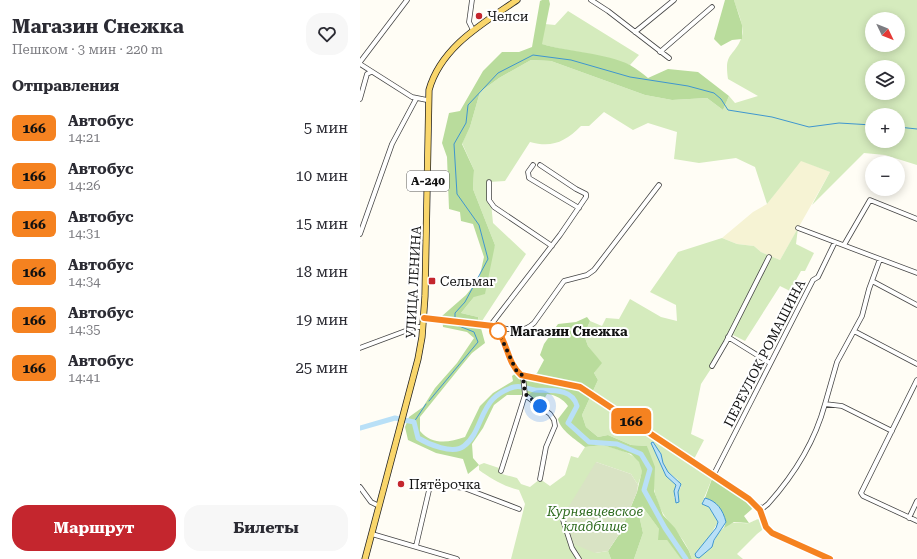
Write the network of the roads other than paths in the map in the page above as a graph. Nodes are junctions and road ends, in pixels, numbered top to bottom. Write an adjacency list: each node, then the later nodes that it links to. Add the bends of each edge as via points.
1 (407, 0): 11 (street)
2 (472, 0): 7 (street, via 469,22)
3 (517, 0): 7 (main road, УЛИЦА ЛЕНИНА / А-240)
4 (591, 0): 8 (street)
5 (674, 0): 8 (street)
6 (712, 7): 9 (street)
7 (473, 30): 15 (main road, УЛИЦА ЛЕНИНА / А-240, via 458,43 442,64 432,81)
8 (635, 32): 9 (street)
9 (660, 52): 10 (street)
10 (669, 58)
11 (360, 63): 12 (street)
12 (371, 72): 13 (street, via 367,74); 14 (street)
13 (360, 99)
14 (416, 99): 15 (street); 23 (street, via 392,144)
15 (427, 100): 32 (main road, УЛИЦА ЛЕНИНА / А-240, via 428,209)
16 (533, 165): 20 (street, via 527,175 529,178)
17 (540, 165): 20 (street, via 586,194)
18 (489, 182): 26 (street, via 489,200 494,207)
19 (659, 185): 33 (street, via 594,270 587,275 564,281 528,329 523,331)
20 (578, 208): 26 (street)
21 (917, 219): 25 (street, via 870,200)
22 (798, 228): 24 (street)
23 (360, 234)
24 (835, 242): 25 (street); 38 (street, ПЕРЕУЛОК РОМАШИНА)
25 (844, 245): 28 (street)
26 (552, 246): 33 (street)
27 (769, 257): 36 (street)
28 (880, 259): 29 (street); 30 (street)
29 (917, 273)
30 (872, 281): 31 (street); 35 (street, via 862,316)
31 (917, 305)
32 (424, 318): 33 (street); 34 (main road, УЛИЦА ЛЕНИНА / А-240)
33 (492, 326): 41 (street, via 500,333 516,370)
34 (423, 327): 37 (street, via 416,327); 52 (main road, УЛИЦА ЛЕНИНА / А-240, via 420,352)
35 (854, 331): 39 (street); 44 (street, via 837,362)
36 (728, 337): 38 (street); 40 (street)
37 (360, 348)
38 (770, 363): 47 (street, ПЕРЕУЛОК РОМАШИНА)
39 (917, 364)
40 (712, 366)
41 (523, 376): 43 (street); 47 (street, via 570,383 580,387)
42 (917, 380): 45 (street)
43 (525, 394): 46 (street); 48 (street, via 554,420 555,426 546,447)
44 (825, 404): 45 (street, via 842,406); 51 (street, via 820,422 805,453)
45 (892, 431): 56 (street, via 861,494)
46 (501, 471)
47 (713, 476): 53 (street)
48 (540, 479)
49 (360, 487): 52 (street, via 372,502)
50 (917, 501): 56 (street)
51 (768, 504): 53 (street, via 763,508); 57 (street, via 764,511)
52 (379, 506): 59 (main road, А-240)
53 (758, 507): 57 (street)
54 (519, 509): 60 (street, via 464,488 434,483 430,486)
55 (562, 514): 61 (street, via 572,548)
56 (909, 518): 58 (street)
57 (764, 519): 64 (street, via 767,529 776,536)
58 (917, 521)
59 (372, 534): 60 (street); 62 (main road, А-240)
60 (416, 546): 63 (street)
61 (578, 558)
62 (365, 559)
63 (457, 559)
64 (830, 559)

